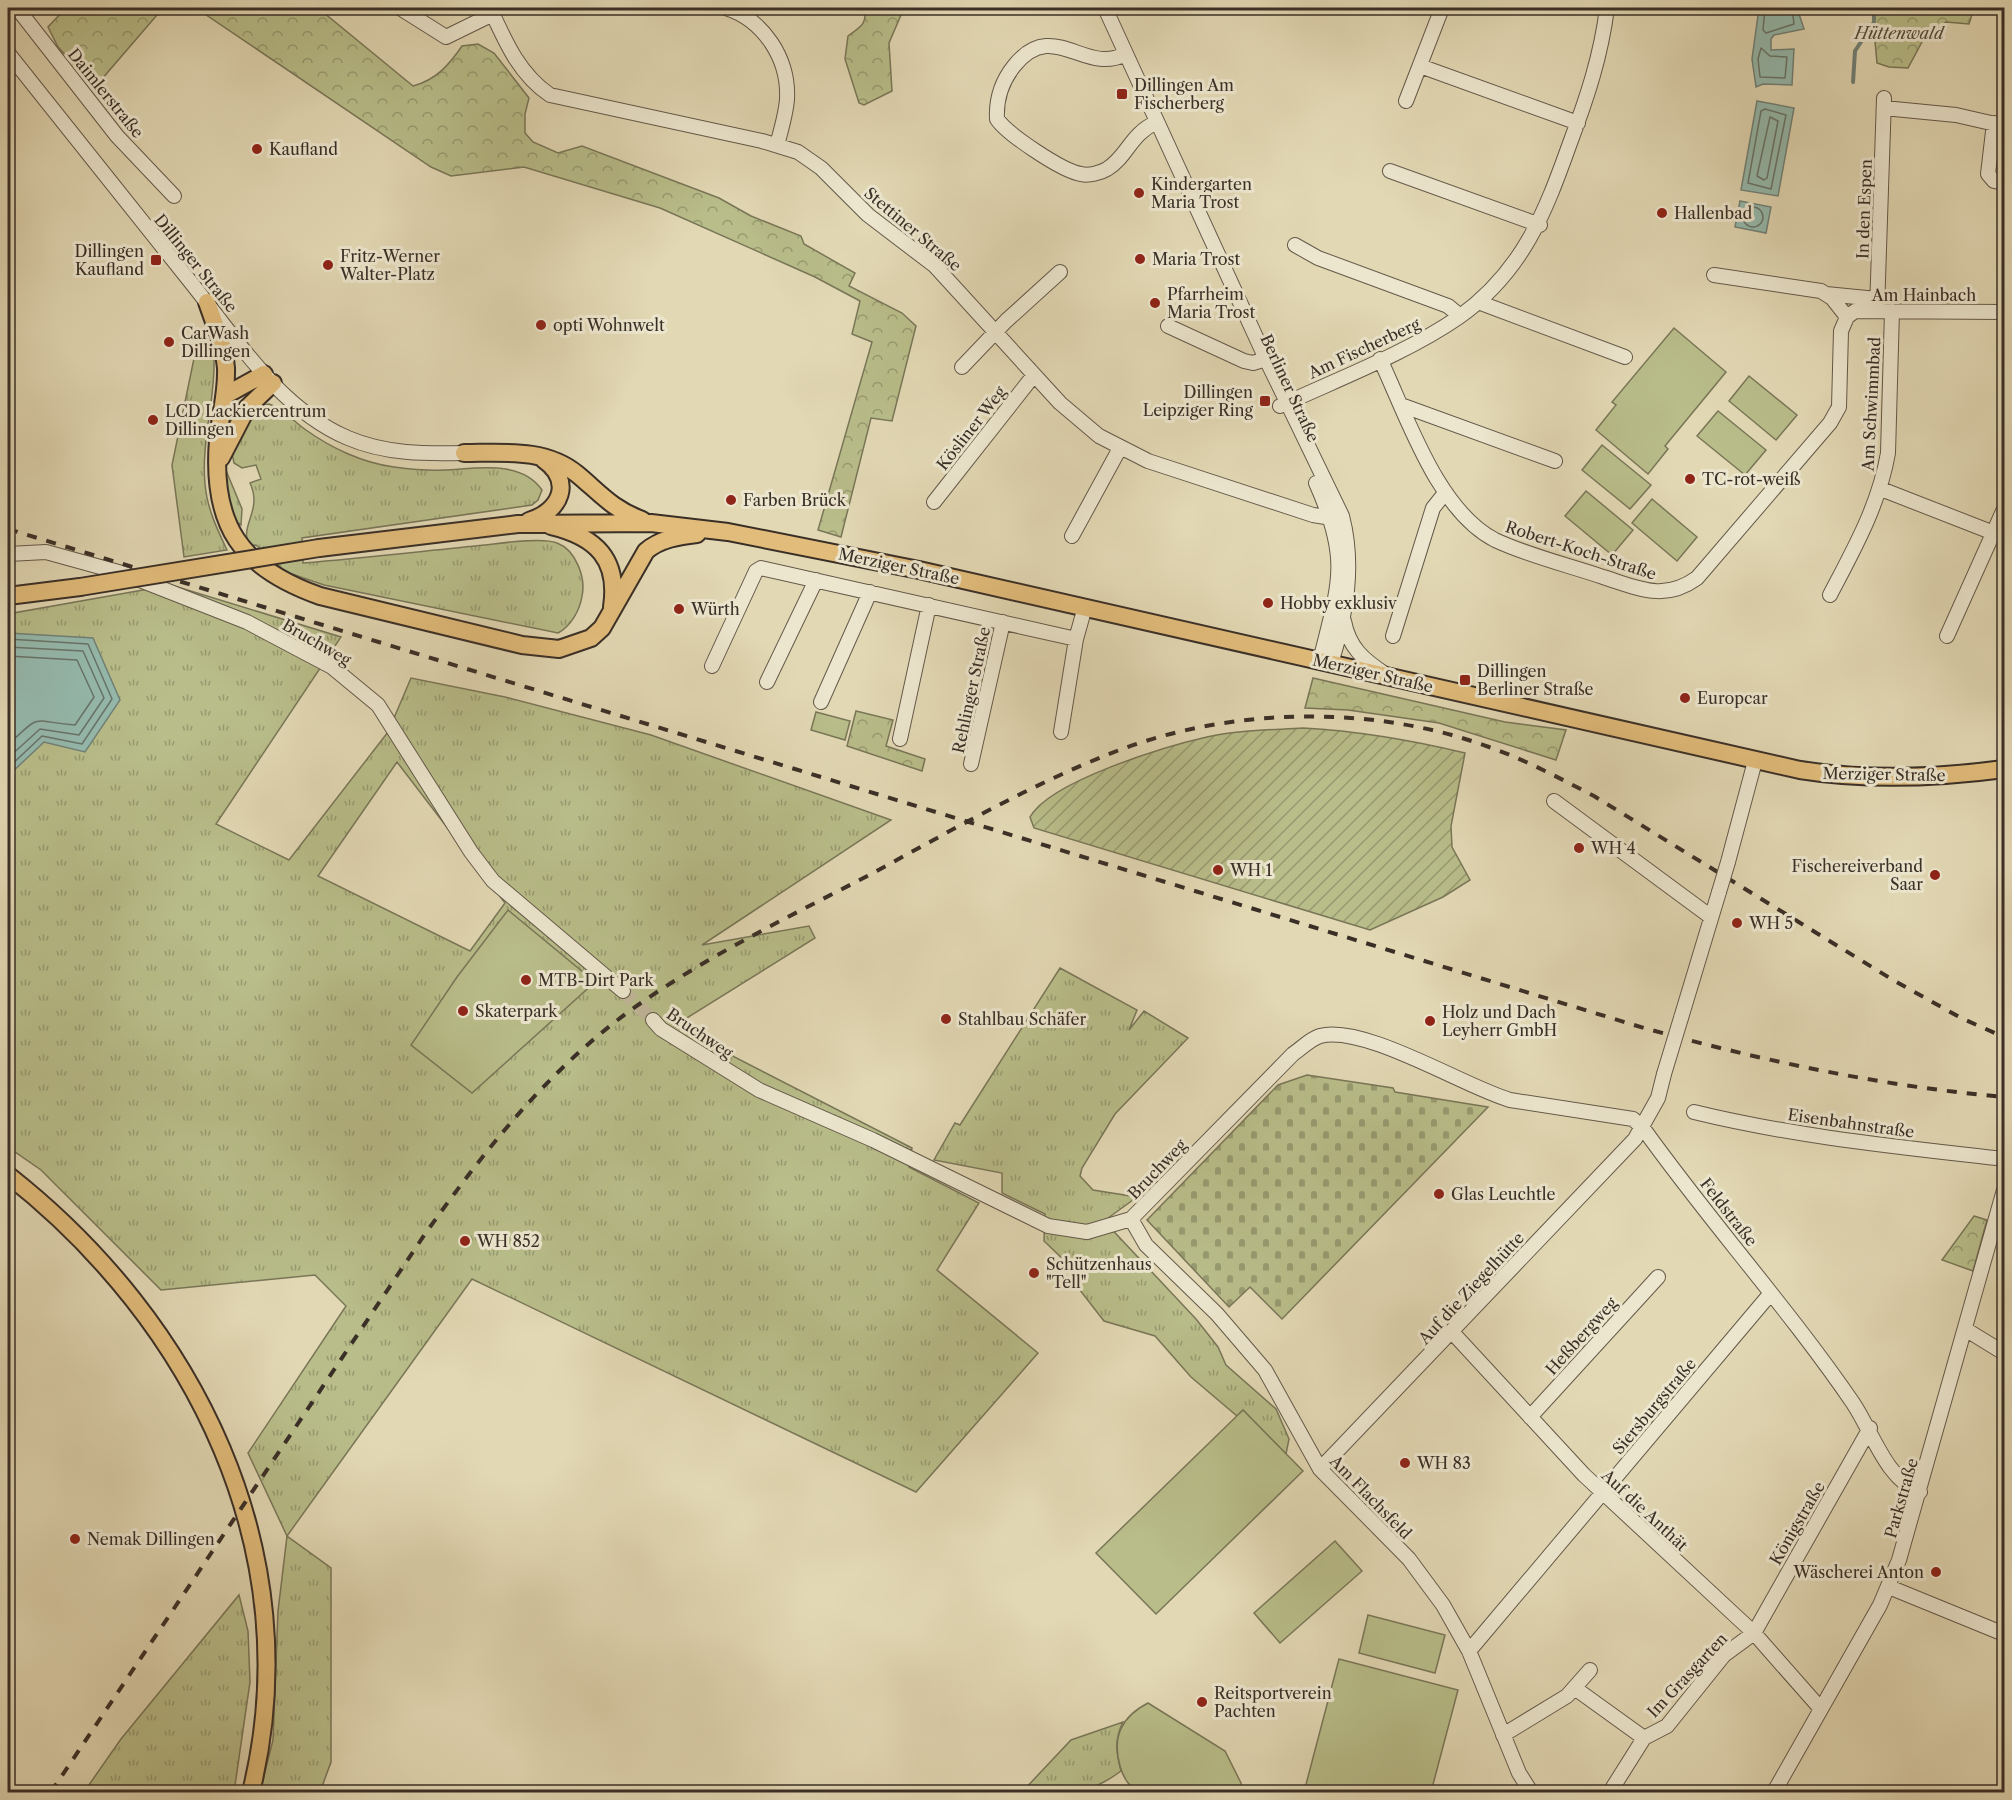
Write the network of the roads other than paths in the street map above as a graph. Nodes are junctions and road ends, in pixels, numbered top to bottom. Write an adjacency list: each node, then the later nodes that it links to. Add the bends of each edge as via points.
1 (17, 8): 19 (street, Daimlerstraße, via 117,136)
2 (400, 8): 8 (street, via 446,38)
3 (726, 8): 16 (street, via 763,31 781,59 787,100)
4 (1096, 8): 10 (street, Berliner Straße)
5 (1105, 8): 10 (street, Berliner Straße)
6 (1442, 8): 11 (street)
7 (1607, 8): 13 (street, Am Fischerberg, via 1599,56)
8 (491, 11): 16 (street, Stettiner Straße, via 518,63 550,95)
9 (8, 52): 25 (street, Dillinger Straße)
10 (1122, 56): 14 (street, Berliner Straße); 14 (street, via 1109,60 1058,46 1034,48 1011,70 1001,91 997,119 1026,142 1082,174 1109,168 1141,130)
11 (1420, 66): 12 (street); 13 (street)
12 (1406, 101)
13 (1578, 123): 20 (street, Am Fischerberg)
14 (1153, 124): 36 (street, Berliner Straße)
15 (1999, 125): 18 (street, In den Espen, via 1988,174 1994,181); 27 (street, In den Espen, via 1884,103)
16 (777, 145): 33 (street, Stettiner Straße, via 798,152 821,168 868,215 935,266)
17 (1390, 171): 20 (street)
18 (2004, 183)
19 (174, 196)
20 (1540, 225): 26 (street, Am Fischerberg)
21 (1295, 245): 30 (street, Am Fischerberg, via 1318,258 1448,306)
22 (1060, 272): 33 (street)
23 (1714, 275): 24 (street)
24 (1827, 294): 27 (street); 31 (street)
25 (207, 302): 39 (street, Dillinger Straße); 40 (main road, via 224,355)
26 (1478, 302): 30 (street, Am Fischerberg); 34 (street)
27 (1877, 305): 28 (street, Am Hainbach); 31 (street, Am Hainbach)
28 (1892, 310): 29 (street, Am Hainbach); 48 (street, Am Schwimmbad, via 1888,453)
29 (2004, 312)
30 (1460, 316): 35 (street, Am Fischerberg, via 1431,335)
31 (1847, 317): 49 (street, Robert-Koch-Straße, via 1841,331 1839,407 1830,423 1719,554 1684,588 1650,591 1517,548 1477,528)
32 (1168, 326): 36 (street, via 1244,362)
33 (995, 332): 37 (street); 38 (street, Stettiner Straße)
34 (1625, 357)
35 (1380, 359): 41 (street, Am Fischerberg); 42 (street, Robert-Koch-Straße)
36 (1263, 360): 41 (street, Berliner Straße)
37 (962, 367)
38 (1034, 375): 43 (street, Stettiner Straße, via 1083,424); 50 (street, Kösliner Weg)
39 (269, 378): 40 (main road); 44 (street, Dillinger Straße, via 304,412 347,438 423,454); 47 (main road, via 247,408)
40 (226, 394): 47 (main road)
41 (1284, 405): 52 (street, Berliner Straße)
42 (1401, 405): 46 (street); 49 (street, Robert-Koch-Straße)
43 (1120, 448): 52 (street, Stettiner Straße, via 1179,472 1313,515); 57 (street)
44 (464, 453): 45 (main road)
45 (532, 454): 53 (main road, via 568,468 603,500); 54 (main road, via 555,469 560,480 559,499 548,513)
46 (1555, 461)
47 (218, 464): 67 (main road, via 221,502 237,540 252,560 294,586 320,596 542,649 576,645 591,638)
48 (1881, 489): 58 (street); 62 (street, Am Schwimmbad)
49 (1445, 493): 69 (street, via 1433,508)
50 (934, 502)
51 (2004, 509): 58 (street)
52 (1337, 517): 66 (street, Berliner Straße, via 1349,556); 72 (street, Berliner Straße, via 1340,580)
53 (651, 523): 55 (main road); 56 (main road)
54 (518, 524): 55 (main road); 63 (main road, bridge, via 319,548)
55 (542, 524): 67 (main road, via 573,535 604,555 613,572)
56 (728, 532): 65 (main road, Merziger Straße); 67 (main road, via 674,537 653,545 638,564)
57 (1072, 536)
58 (1999, 536): 70 (street)
59 (8, 554): 84 (street, Bruchweg, via 46,552 122,573 247,622 332,667 378,705 493,881)
60 (816, 580): 61 (street); 73 (street, via 761,568 756,571); 75 (street)
61 (870, 592): 64 (street); 76 (street)
62 (1830, 595)
63 (8, 596)
64 (928, 605): 68 (street); 78 (street)
65 (1085, 608): 71 (street); 72 (main road, Merziger Straße)
66 (1344, 616): 72 (street, Berliner Straße); 74 (street, Berliner Straße, via 1351,645)
67 (610, 618)
68 (1003, 622): 71 (street); 80 (street, Rehlinger Straße)
69 (1393, 636)
70 (1947, 636)
71 (1076, 639): 77 (street)
72 (1325, 662): 74 (main road, Merziger Straße)
73 (712, 666)
74 (1389, 677): 79 (main road, Merziger Straße)
75 (767, 682)
76 (820, 702)
77 (1061, 732)
78 (900, 738)
79 (1755, 761): 81 (main road, Merziger Straße, via 1857,777 1948,776); 83 (street, bridge)
80 (972, 764)
81 (2004, 769)
82 (1554, 801): 83 (street)
83 (1712, 917): 87 (street, bridge, via 1658,1098)
84 (623, 991)
85 (653, 1020): 91 (street, Bruchweg, via 661,1029 759,1090 873,1140 1048,1226 1087,1232)
86 (1694, 1112): 88 (street, Eisenbahnstraße, via 1825,1138)
87 (1643, 1128): 91 (street, Bruchweg, via 1633,1119 1493,1095 1449,1072 1355,1037 1336,1034 1320,1037 1293,1054); 93 (street, Feldstraße); 95 (street, Auf die Ziegelhütte)
88 (2004, 1160)
89 (8, 1175): 111 (main road, via 74,1232 138,1306 196,1393 231,1466 248,1522 265,1615 265,1713)
90 (2004, 1190): 94 (street, Parkstraße)
91 (1131, 1219): 99 (street, Am Flachsfeld, via 1146,1245 1217,1314 1265,1370)
92 (1658, 1277): 97 (street, Heßbergweg)
93 (1771, 1293): 98 (street, Feldstraße); 101 (street, Siersburgstraße)
94 (1965, 1329): 96 (street); 100 (street, Parkstraße)
95 (1452, 1332): 97 (street, Auf die Anthät); 99 (street, Auf die Ziegelhütte)
96 (2004, 1353)
97 (1530, 1417): 101 (street, Auf die Anthät)
98 (1870, 1428): 100 (street, Feldstraße, via 1897,1477); 103 (street, Königstraße)
99 (1320, 1469): 105 (street, Am Flachsfeld, via 1409,1559 1443,1605)
100 (1920, 1492): 102 (street, Parkstraße)
101 (1602, 1493): 103 (street, Auf die Anthät); 105 (street, Siersburgstraße)
102 (1888, 1587): 104 (street); 108 (street, Parkstraße)
103 (1754, 1633): 108 (street, Auf die Anthät); 110 (street, Im Grasgarten, via 1724,1655 1667,1726)
104 (2004, 1634)
105 (1469, 1651): 109 (street, Am Flachsfeld)
106 (1590, 1670): 107 (street)
107 (1576, 1689): 109 (street); 110 (street, Im Grasgarten)
108 (1820, 1708): 114 (street, Parkstraße)
109 (1503, 1735): 112 (street, Am Flachsfeld)
110 (1644, 1738): 113 (street, Im Grasgarten)
111 (251, 1792)
112 (1531, 1792)
113 (1610, 1792)
114 (1774, 1792)

